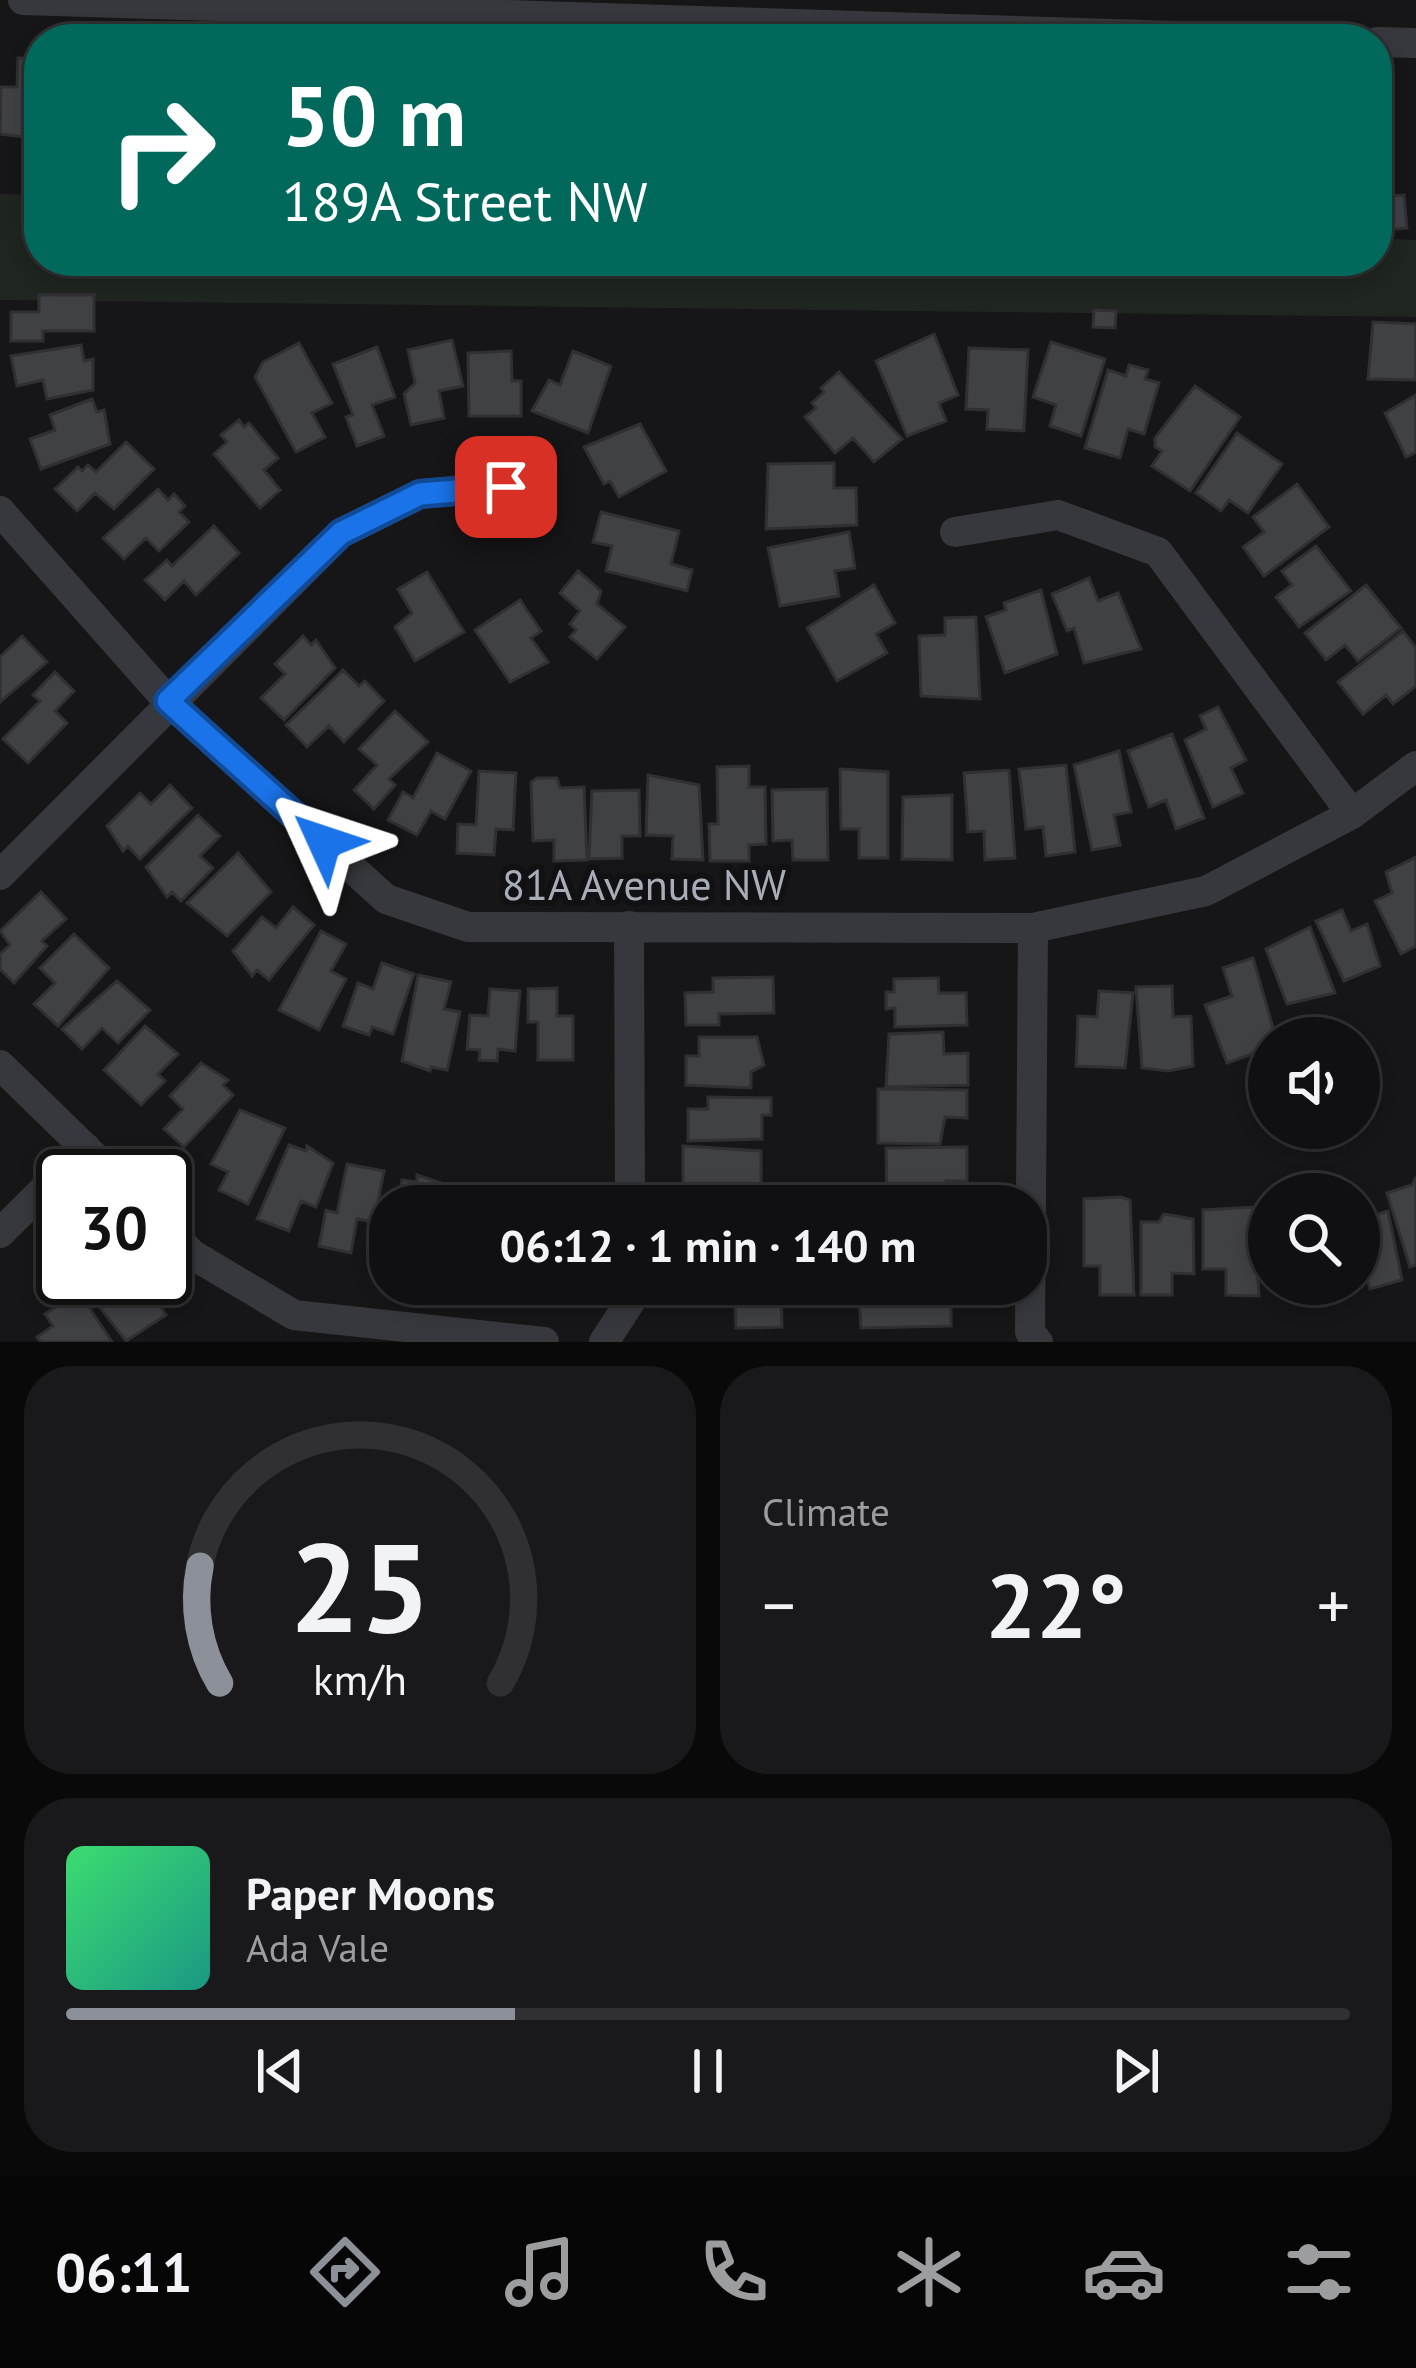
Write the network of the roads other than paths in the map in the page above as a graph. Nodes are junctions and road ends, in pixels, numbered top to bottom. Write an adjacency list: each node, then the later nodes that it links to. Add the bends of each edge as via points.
1 (23, 0): 2 (street)
2 (358, 6): 3 (street)
3 (858, 24)
4 (506, 487): 7 (street, via 420,494 341,533)
5 (0, 512): 7 (street, 81A Avenue NW)
6 (956, 532): 9 (street, via 1058,515 1158,552)
7 (168, 701): 10 (street); 11 (street, 81A Avenue NW, via 386,899 468,927)
8 (1416, 766): 9 (street, 81A Avenue NW)
9 (1352, 814): 12 (street, 81A Avenue NW, via 1206,891)
10 (0, 875)
11 (629, 926): 12 (street, 81A Avenue NW); 15 (street)
12 (1033, 928): 19 (street)
13 (0, 1065): 14 (street)
14 (86, 1148): 16 (street)
15 (630, 1185)
16 (0, 1233)
17 (192, 1255): 20 (street, via 294,1315)
18 (624, 1305): 21 (street)
19 (1034, 1337)
20 (544, 1342)
21 (604, 1342)

